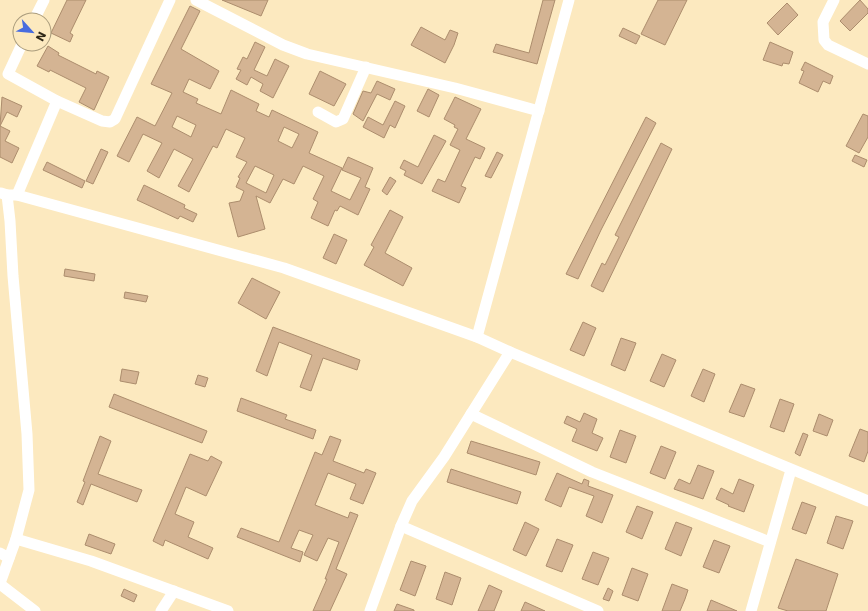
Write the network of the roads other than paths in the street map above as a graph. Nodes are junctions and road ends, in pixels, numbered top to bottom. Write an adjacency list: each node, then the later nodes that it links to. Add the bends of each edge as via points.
1 (44, 0): 6 (street)
2 (170, 0): 10 (street, via 115,119 110,122 102,121)
3 (196, 0): 9 (street, via 283,45 307,54)
4 (570, 0): 11 (street)
5 (834, 0): 8 (street, via 823,22 824,40 828,45)
6 (38, 12)
7 (18, 52): 10 (street, via 8,74)
8 (868, 64)
9 (366, 66): 11 (street); 12 (street, via 344,119 336,122)
10 (57, 101): 13 (street)
11 (539, 111): 14 (street)
12 (318, 112)
13 (8, 194): 14 (street, via 284,268); 20 (street, via 29,490)
14 (477, 336): 15 (street)
15 (510, 352): 16 (street); 17 (street)
16 (471, 414): 19 (street, via 412,502); 21 (street, via 592,472)
17 (791, 470): 18 (street); 21 (street)
18 (868, 501)
19 (401, 526): 28 (street); 29 (street)
20 (16, 539): 22 (street); 24 (street, via 91,561)
21 (770, 542): 30 (street)
22 (5, 556): 23 (street)
23 (0, 583): 25 (street)
24 (174, 591): 26 (street); 27 (street)
25 (35, 611)
26 (160, 611)
27 (228, 611)
28 (370, 611)
29 (598, 611)
30 (751, 611)

